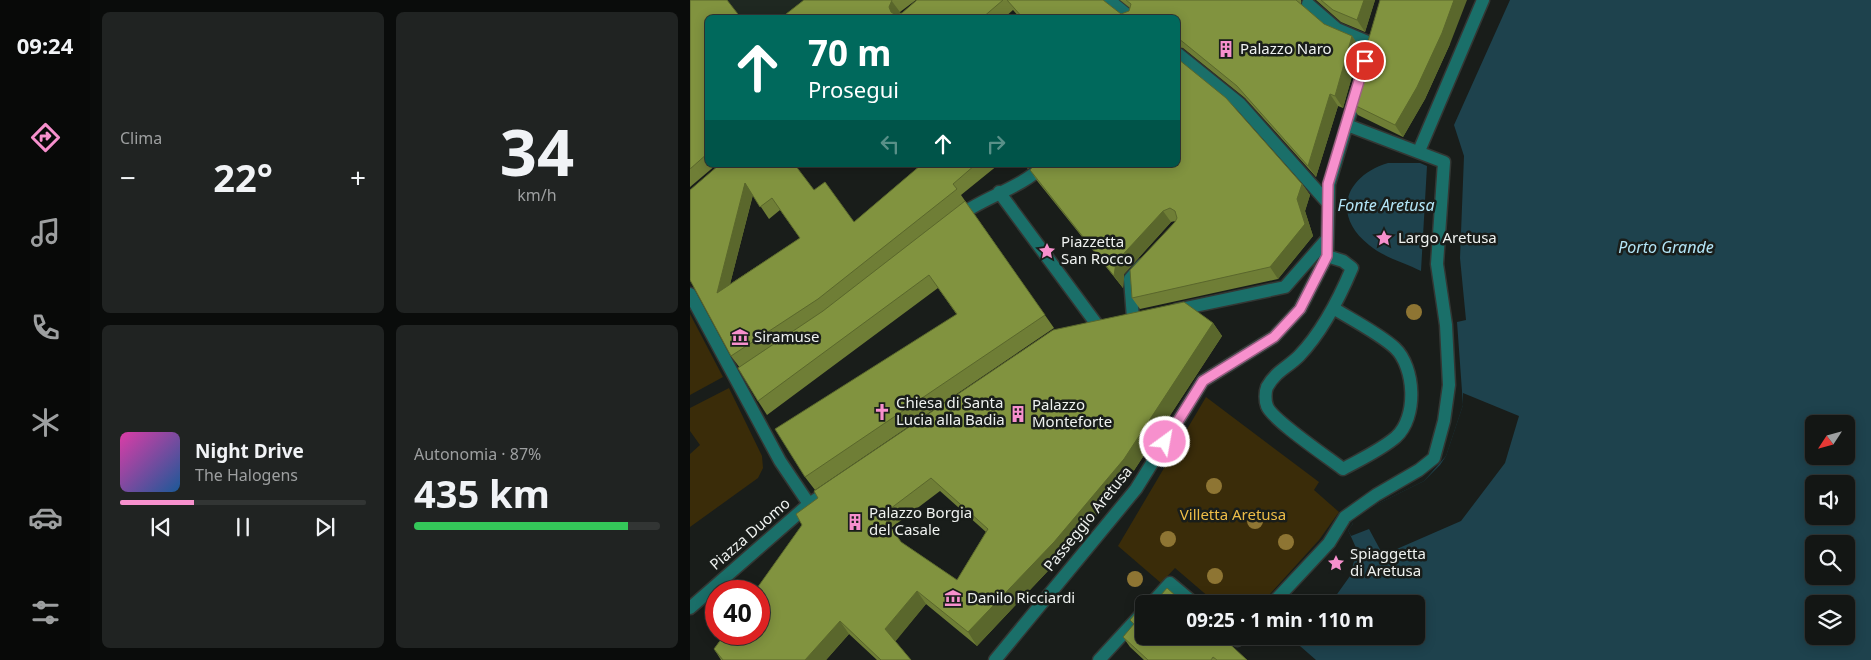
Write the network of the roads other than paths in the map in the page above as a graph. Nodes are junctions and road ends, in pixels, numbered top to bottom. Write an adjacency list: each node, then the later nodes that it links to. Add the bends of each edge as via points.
1 (1109, 0): 4 (street)
2 (1483, 0): 9 (street)
3 (1308, 4): 5 (street, via 1337,29)
4 (1127, 15)
5 (1370, 43)
6 (1180, 56): 12 (street, via 1240,104)
7 (1360, 78): 8 (street, Passeggio Aretusa)
8 (1348, 119): 9 (street); 12 (street, Passeggio Aretusa, via 1328,184)
9 (1420, 148): 26 (street, via 1444,162 1436,264 1446,325 1450,385 1434,458 1345,517 1329,543)
10 (1042, 167): 11 (street)
11 (999, 192): 13 (street, via 970,207); 21 (street)
12 (1327, 202): 14 (street, Passeggio Aretusa)
13 (948, 224)
14 (1328, 239): 15 (street, Passeggio Aretusa); 19 (street, via 1285,287)
15 (1327, 256): 18 (street, via 1352,268); 29 (street, Passeggio Aretusa, via 1300,309 1274,337 1203,381 1136,489)
16 (1150, 257): 20 (street, via 1130,278)
17 (690, 294): 23 (street, via 740,377 780,461)
18 (1333, 308): 18 (street, via 1313,339 1277,372 1265,390 1267,407 1280,421 1343,469 1398,435 1407,416 1412,387 1406,363 1395,348)
19 (1160, 313)
20 (1133, 318)
21 (1098, 326)
22 (841, 482): 23 (street, Piazza Duomo)
23 (809, 504): 27 (street, Piazza Duomo)
24 (1159, 595): 25 (street, via 1170,583)
25 (1184, 595)
26 (1280, 595)
27 (690, 608)
28 (1135, 621): 30 (street)
29 (995, 660)
30 (1099, 660)

